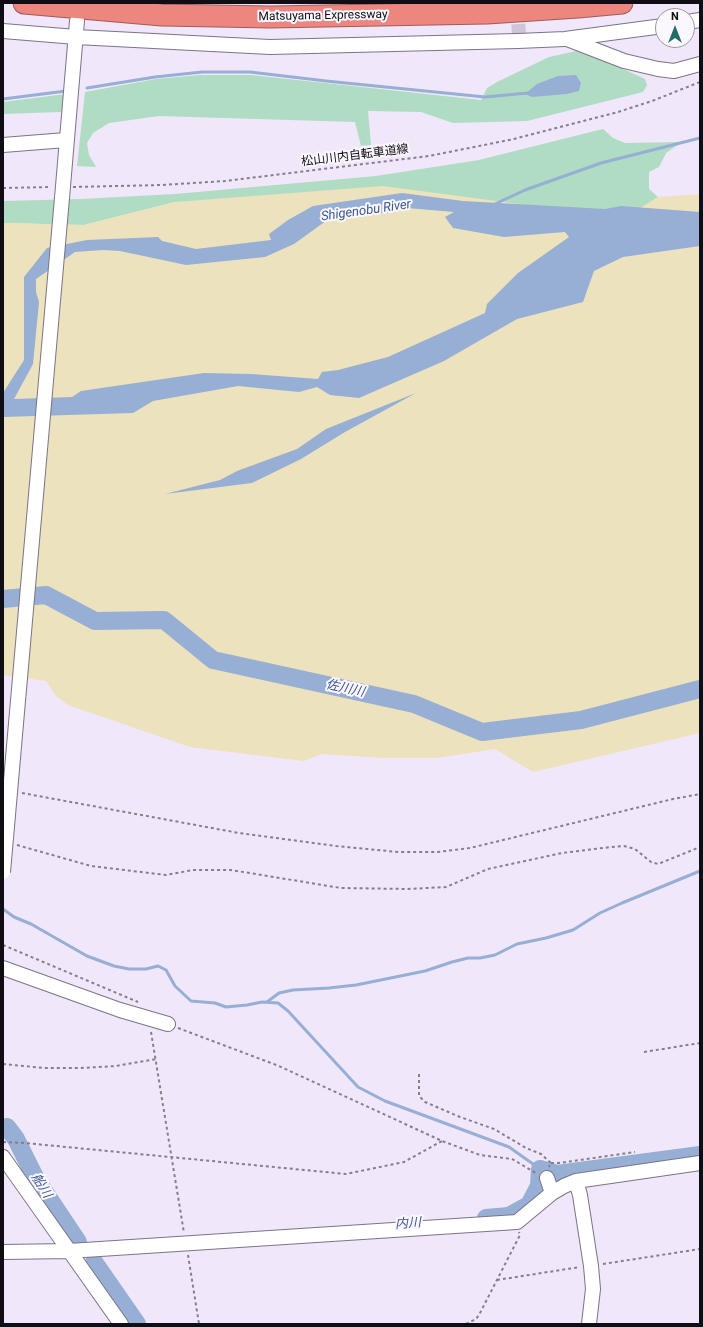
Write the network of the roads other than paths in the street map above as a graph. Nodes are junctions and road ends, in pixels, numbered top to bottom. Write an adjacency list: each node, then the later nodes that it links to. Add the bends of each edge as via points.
1 (24, 3): 2 (highway, Matsuyama Expressway, via 162,15 271,17 487,13)
2 (622, 3)
3 (77, 21): 6 (street)
4 (655, 27): 7 (street)
5 (3, 31): 6 (street)
6 (76, 37): 7 (street, via 270,47 518,38); 9 (street)
7 (565, 39): 8 (street, via 624,61 658,69 674,71)
8 (700, 64)
9 (66, 140): 10 (street); 11 (street, bridge)
10 (3, 144)
11 (3, 872)
12 (3, 968): 13 (street, via 120,1010)
13 (168, 1024)
14 (3, 1157): 19 (street)
15 (700, 1163): 17 (street)
16 (548, 1172): 18 (street)
17 (576, 1181): 18 (street); 22 (street, via 591,1266 593,1289)
18 (552, 1193): 19 (street, via 517,1222 185,1239)
19 (69, 1251): 20 (street); 21 (street)
20 (3, 1252)
21 (121, 1324)
22 (589, 1324)

